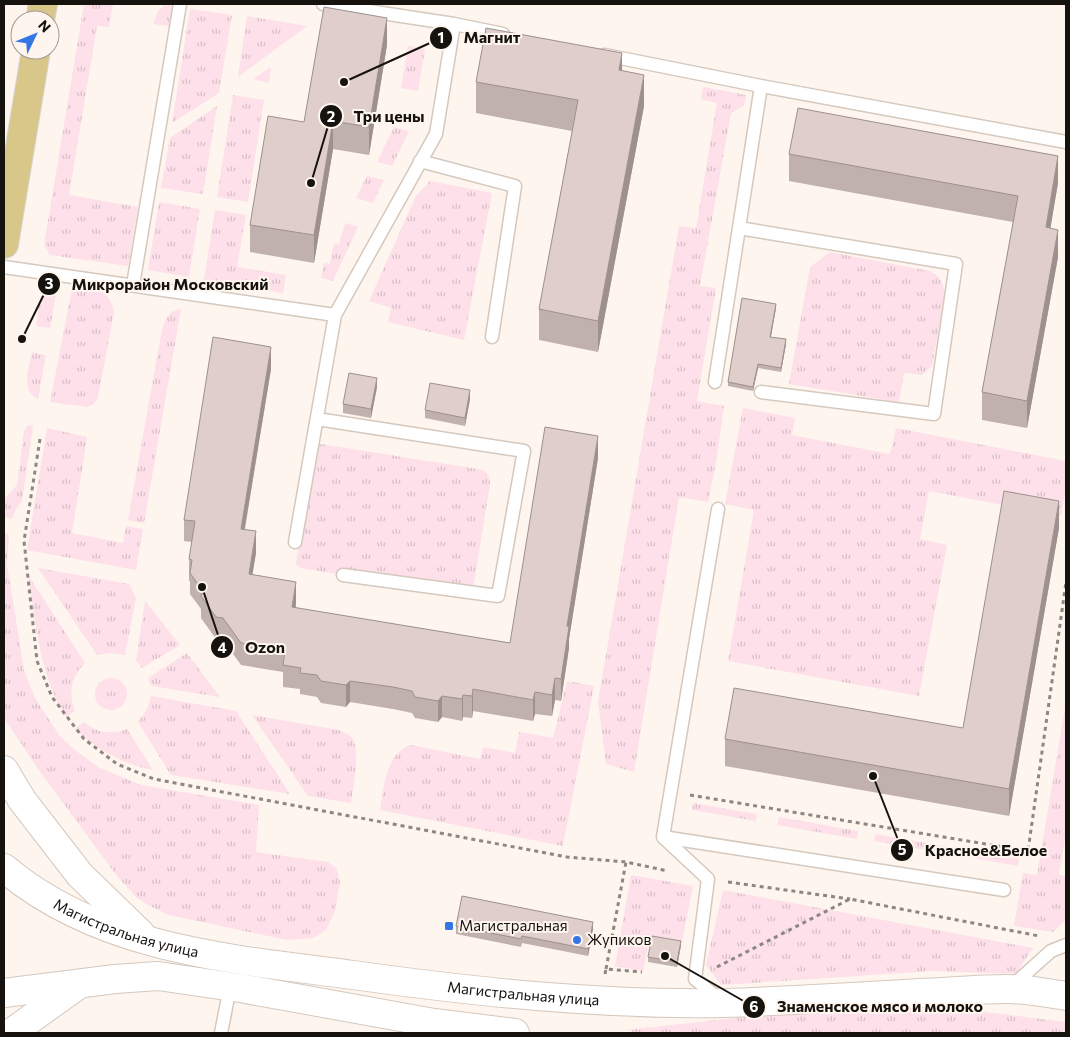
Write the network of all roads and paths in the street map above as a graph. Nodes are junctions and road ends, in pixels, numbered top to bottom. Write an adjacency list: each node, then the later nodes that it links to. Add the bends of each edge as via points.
1 (180, 4): 13 (lane)
2 (323, 4): 3 (lane)
3 (454, 24): 4 (lane); 9 (lane, via 436,134)
4 (512, 36)
5 (589, 51): 7 (lane)
6 (34, 60): 11 (main road)
7 (762, 86): 8 (lane); 10 (lane)
8 (1066, 142)
9 (420, 161): 14 (lane); 15 (lane, via 514,186)
10 (739, 228): 16 (lane); 17 (lane, via 956,264 934,414)
11 (5, 230)
12 (4, 267): 13 (lane)
13 (133, 286): 14 (lane)
14 (335, 315): 18 (lane)
15 (492, 337)
16 (715, 382)
17 (761, 392)
18 (317, 419): 21 (lane); 22 (lane, via 524,451 498,596)
19 (40, 439): 27 (path, via 24,541 37,661 52,697 84,739 117,764 154,779 566,857)
20 (718, 509): 25 (lane)
21 (295, 542)
22 (343, 575)
23 (1066, 582): 25 (path, via 1028,851)
24 (4, 770): 33 (main road, via 22,800 80,875)
25 (671, 792): 26 (lane)
26 (663, 837): 29 (lane); 30 (lane)
27 (626, 862): 29 (path); 36 (path)
28 (4, 868): 33 (main road, Магистральная улица, via 24,885 68,911)
29 (708, 879): 31 (path); 38 (lane)
30 (1004, 890)
31 (850, 899): 32 (path); 38 (path)
32 (1040, 936)
33 (149, 942): 35 (main road, Магистральная улица)
34 (1066, 945): 41 (lane, via 1051,951)
35 (244, 960): 40 (main road); 44 (main road, Магистральная улица, via 436,987)
36 (606, 969): 37 (path); 44 (path)
37 (648, 973)
38 (695, 979): 45 (lane)
39 (79, 984): 40 (main road, Магистральная улица, via 158,976); 42 (main road, Магистральная улица); 46 (main road)
40 (235, 987): 47 (lane); 48 (main road, Магистральная улица, via 434,1023)
41 (1008, 989): 43 (main road, Магистральная улица); 45 (main road, Магистральная улица)
42 (4, 993)
43 (1066, 996)
44 (604, 1002): 45 (main road, Магистральная улица)
45 (723, 1003)
46 (11, 1033)
47 (222, 1033)
48 (515, 1033)

